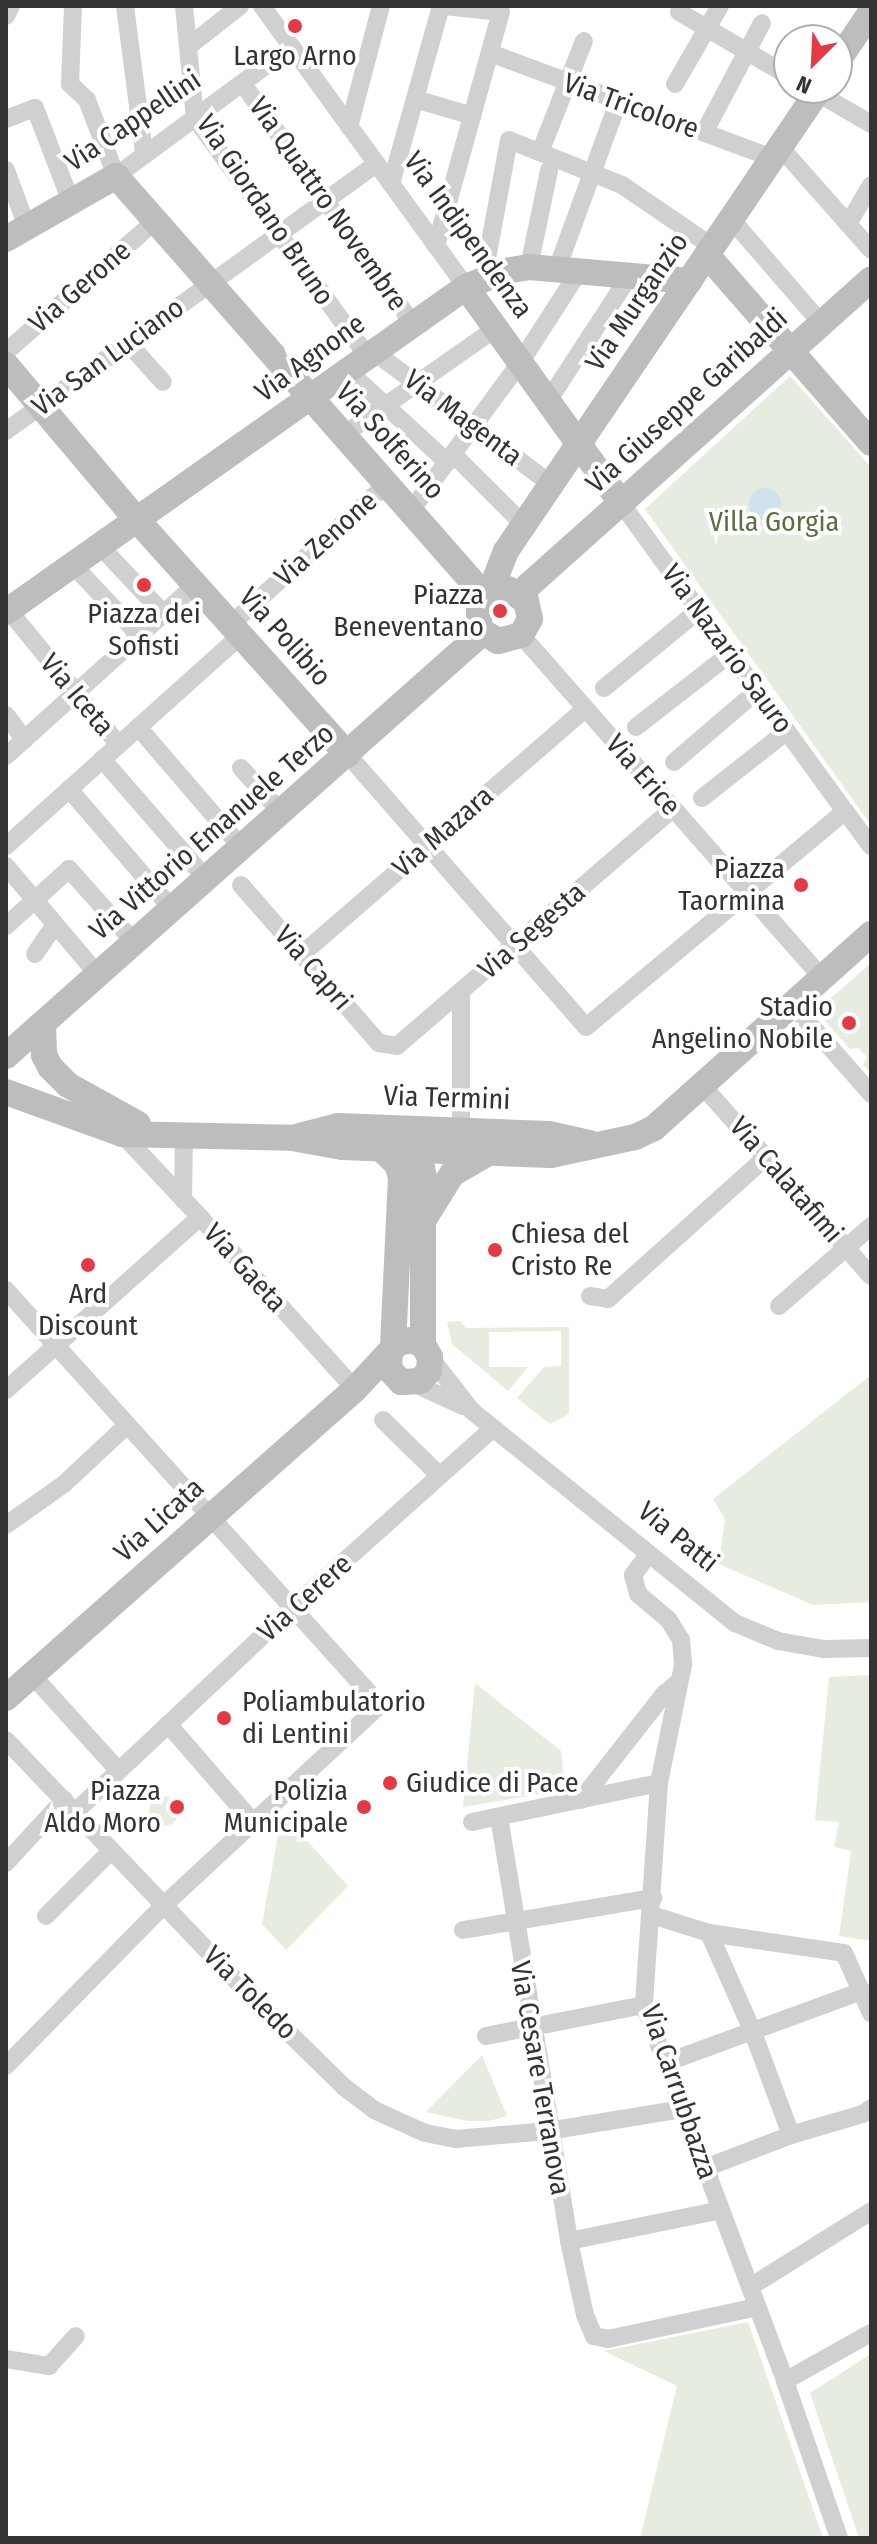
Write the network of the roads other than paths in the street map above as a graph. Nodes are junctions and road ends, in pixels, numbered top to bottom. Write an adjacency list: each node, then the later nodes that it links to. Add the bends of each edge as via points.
1 (11, 6): 13 (street)
2 (73, 6): 43 (street, via 70,84 80,91)
3 (125, 6): 38 (street)
4 (184, 6): 18 (street, Via Giordano Bruno)
5 (240, 6): 18 (street)
6 (262, 6): 19 (street, Via Indipendenza)
7 (381, 6): 34 (street)
8 (443, 6): 10 (street); 26 (street)
9 (720, 6): 15 (street)
10 (505, 9): 21 (street)
11 (679, 12): 15 (street)
12 (871, 12): 16 (street)
13 (6, 16)
14 (762, 23): 20 (street)
15 (709, 29): 20 (street); 25 (street)
16 (853, 38)
17 (584, 41): 23 (street)
18 (189, 46): 31 (street, Via Giordano Bruno)
19 (291, 47): 24 (street, Via Cappellini); 34 (street, Via Indipendenza)
20 (747, 52): 22 (street); 35 (street)
21 (490, 53): 23 (street, Via Tricolore); 30 (street)
22 (773, 67)
23 (567, 82): 27 (street, Via Tricolore); 36 (street)
24 (243, 84): 31 (street, Via Cappellini); 46 (street, Via Quattro Novembre)
25 (675, 84)
26 (415, 99): 30 (street); 44 (street)
27 (618, 102): 35 (street, Via Tricolore); 42 (street)
28 (806, 104): 37 (street, Via Murganzio)
29 (839, 104): 33 (street)
30 (473, 116): 53 (street)
31 (195, 118): 38 (street, Via Cappellini); 52 (street, Via Giordano Bruno)
32 (6, 119): 47 (street, via 35,108)
33 (871, 124)
34 (349, 127): 39 (street, Via Indipendenza)
35 (704, 133): 37 (street, Via Tricolore)
36 (541, 150): 42 (street); 62 (street, via 509,140)
37 (776, 152): 48 (street, Via Murganzio); 50 (street)
38 (144, 153): 43 (street, Via Cappellini)
39 (376, 164): 44 (street, Via Indipendenza); 46 (street, Via San Luciano)
40 (6, 170): 51 (street)
41 (549, 170): 56 (street)
42 (592, 171): 55 (street, via 622,185); 57 (street)
43 (116, 176): 47 (street, Via Cappellini); 49 (street, Via Solferino)
44 (391, 184): 53 (street, Via Indipendenza)
45 (871, 185): 50 (street)
46 (325, 200): 52 (street, Via San Luciano); 63 (street, Via Quattro Novembre)
47 (71, 202): 51 (street, Via Cappellini)
48 (731, 219): 55 (street, Via Murganzio); 64 (street)
49 (155, 221): 61 (street, Via Solferino); 67 (street, Via Gerone)
50 (848, 224): 54 (street)
51 (17, 233)
52 (278, 234): 61 (street, Via San Luciano); 69 (street, Via Giordano Bruno)
53 (436, 246): 62 (street, Via Indipendenza)
54 (871, 250)
55 (710, 251): 60 (street, Via Murganzio); 68 (street)
56 (529, 267): 57 (street, Via Agnone); 62 (street, Via Agnone)
57 (569, 269): 58 (street, Via Agnone); 70 (street)
58 (630, 275): 60 (street, Via Agnone); 75 (street)
59 (871, 279): 64 (street, Via Giuseppe Garibaldi)
60 (689, 281): 82 (street, Via Murganzio)
61 (209, 283): 66 (street, Via San Luciano); 74 (street, Via Solferino)
62 (474, 284): 63 (street, Via Agnone); 65 (street, Via Indipendenza)
63 (413, 324): 69 (street, Via Agnone)
64 (822, 324): 68 (street, Via Giuseppe Garibaldi)
65 (496, 328): 70 (street, Via Indipendenza); 73 (street)
66 (128, 343): 72 (street); 77 (street, Via San Luciano)
67 (6, 352)
68 (790, 352): 81 (street); 86 (street, Via Giuseppe Garibaldi)
69 (362, 359): 73 (street, Via Magenta); 74 (street, Via Agnone); 76 (street)
70 (520, 363): 75 (street, Via Indipendenza); 78 (street)
71 (6, 365): 77 (street, Via Polibio)
72 (163, 382)
73 (417, 384): 76 (street); 78 (street, Via Magenta)
74 (309, 398): 80 (street, Via Solferino); 88 (street, Via Agnone)
75 (548, 401): 82 (street, Via Indipendenza)
76 (386, 406): 80 (street); 83 (street)
77 (41, 407): 79 (street, Via San Luciano); 88 (street, Via Polibio)
78 (474, 426): 83 (street); 85 (street, Via Magenta)
79 (6, 431)
80 (342, 436): 84 (street, Via Solferino)
81 (871, 443)
82 (579, 445): 85 (street, Via Murganzio); 86 (street, Via Indipendenza)
83 (450, 458): 87 (street); 89 (street)
84 (386, 485): 87 (street, Via Solferino); 98 (street, Via Zenone)
85 (552, 485): 89 (street, Via Murganzio)
86 (621, 503): 94 (street, Via Giuseppe Garibaldi); 96 (street, Via Nazario Sauro)
87 (410, 512): 93 (street, Via Solferino)
88 (138, 521): 90 (street, Via Agnone); 92 (street, Via Polibio)
89 (525, 526): 93 (street, Via Murganzio, via 506,551)
90 (101, 547): 91 (street, Via Agnone); 97 (street)
91 (73, 565): 95 (street, Via Agnone); 101 (street)
92 (201, 592): 97 (street); 98 (street, Via Polibio)
93 (488, 594): 94 (street, via 508,589); 99 (street, via 477,614)
94 (519, 594): 100 (street, via 529,609)
95 (7, 609): 105 (street, Via Iceta)
96 (699, 610): 102 (street, Via Nazario Sauro); 103 (street)
97 (164, 614): 101 (street)
98 (235, 630): 108 (street, Via Zenone); 113 (street, Via Polibio)
99 (483, 632): 100 (street, via 506,641); 113 (street, Via Vittorio Emanuele Terzo)
100 (521, 635): 106 (street, Via Erice)
101 (140, 636): 105 (street)
102 (731, 653): 104 (street, Via Nazario Sauro); 109 (street)
103 (604, 688)
104 (758, 690): 110 (street, Via Nazario Sauro); 116 (street)
105 (74, 695): 111 (street); 112 (street, Via Iceta)
106 (585, 709): 121 (street, Via Erice); 123 (street, Via Mazara)
107 (6, 715): 111 (street)
108 (138, 727): 112 (street, Via Zenone); 126 (street)
109 (636, 727)
110 (787, 731): 119 (street); 120 (street, Via Nazario Sauro)
111 (25, 740): 114 (street)
112 (119, 745): 115 (street, Via Zenone)
113 (348, 755): 122 (street, Via Vittorio Emanuele Terzo); 123 (street)
114 (6, 756)
115 (102, 759): 118 (street, Via Zenone); 128 (street)
116 (674, 762)
117 (241, 768): 122 (street)
118 (69, 789): 124 (street, Via Zenone); 132 (street)
119 (702, 798)
120 (839, 803): 125 (street, Via Nazario Sauro); 130 (street)
121 (673, 809): 130 (street, Via Erice); 137 (street, Via Segesta)
122 (282, 813): 126 (street, Via Vittorio Emanuele Terzo)
123 (428, 844): 137 (street); 139 (street, Via Mazara)
124 (6, 846)
125 (871, 846)
126 (242, 848): 128 (street, Via Vittorio Emanuele Terzo)
127 (6, 866): 131 (street)
128 (207, 880): 132 (street, Via Vittorio Emanuele Terzo)
129 (241, 885): 139 (street, Via Capri)
130 (747, 893): 137 (street, via 586,1027); 141 (street, Via Erice)
131 (35, 900): 133 (street); 134 (street); 136 (street, via 69,869)
132 (173, 910): 136 (street, Via Vittorio Emanuele Terzo)
133 (55, 924): 138 (street); 140 (street)
134 (6, 926)
135 (871, 934): 141 (street, Via Termini)
136 (135, 943): 140 (street, Via Vittorio Emanuele Terzo)
137 (515, 946): 142 (street, Via Segesta)
138 (35, 954)
139 (301, 955): 145 (street, Via Capri)
140 (98, 975): 144 (street, Via Vittorio Emanuele Terzo)
141 (822, 978): 143 (street, Via Termini)
142 (461, 992): 145 (street, Via Segesta, via 397,1046); 155 (street)
143 (792, 1004): 147 (street, Via Termini); 148 (street)
144 (43, 1024): 146 (street, Via Vittorio Emanuele Terzo); 151 (street, Via Termini, via 44,1055 68,1085 138,1124)
145 (388, 1047)
146 (6, 1056)
147 (701, 1084): 154 (street, Via Termini, via 654,1128); 156 (street, Via Calatafimi)
148 (871, 1094)
149 (13, 1097): 150 (street, Via Termini)
150 (122, 1134): 151 (street, Via Termini); 158 (street)
151 (184, 1138): 152 (street, Via Termini, via 292,1138 338,1126); 158 (street)
152 (385, 1138): 153 (street, Via Termini); 157 (street)
153 (417, 1139): 155 (street, Via Termini); 157 (street); 160 (street, via 426,1187)
154 (600, 1145): 155 (street, Via Termini, via 551,1155); 155 (street, Via Termini, via 549,1134)
155 (457, 1152): 160 (street)
156 (766, 1157): 162 (street, Via Calatafimi); 165 (street, via 608,1299)
157 (401, 1177): 168 (street)
158 (183, 1200): 159 (street)
159 (200, 1217): 167 (street, Via Gaeta); 171 (street, Via Gaeta)
160 (423, 1221): 169 (street)
161 (871, 1226): 162 (street)
162 (846, 1248): 163 (street, Via Calatafimi); 166 (street)
163 (871, 1276)
164 (6, 1290): 167 (street)
165 (590, 1296)
166 (779, 1306)
167 (55, 1344): 172 (street, Via Gaeta); 175 (street)
168 (391, 1350): 169 (street, via 404,1341); 170 (street, via 387,1364); 171 (street, Via Licata)
169 (427, 1351): 170 (street, via 429,1371); 173 (street)
170 (404, 1381): 171 (street); 173 (street)
171 (355, 1389): 178 (street, Via Licata)
172 (6, 1390)
173 (472, 1411): 176 (street, Via Patti)
174 (383, 1420): 177 (street)
175 (127, 1425): 178 (street); 179 (street, via 64,1484)
176 (493, 1428): 177 (street, Via Cerere); 180 (street, Via Patti)
177 (439, 1475): 181 (street, Via Cerere)
178 (211, 1517): 181 (street); 183 (street, Via Licata)
179 (6, 1525)
180 (648, 1555): 182 (street, Via Patti, via 735,1623 778,1641 824,1649); 184 (street, Via Carrubbazza, via 633,1575 635,1585 681,1640)
181 (292, 1608): 186 (street, Via Cerere); 193 (street, via 380,1705)
182 (871, 1648)
183 (33, 1676): 185 (street, Via Licata); 188 (street)
184 (679, 1682): 189 (street, Via Carrubbazza); 190 (street)
185 (6, 1698)
186 (168, 1724): 188 (street, Via Cerere); 193 (street)
187 (6, 1740): 191 (street, Via Toledo)
188 (118, 1770): 191 (street, Via Cerere)
189 (659, 1783): 190 (street); 198 (street, Via Carrubbazza)
190 (581, 1800): 192 (street)
191 (69, 1806): 195 (street, Via Toledo); 196 (street, Via Cerere)
192 (499, 1817): 194 (street); 200 (street, Via Cesare Terranova)
193 (252, 1821): 197 (street)
194 (472, 1822)
195 (112, 1850): 197 (street, Via Toledo); 199 (street)
196 (6, 1863)
197 (165, 1904): 210 (street); 213 (street, Via Toledo, via 250,1995 374,2110 425,2133 455,2139)
198 (652, 1906): 200 (street); 202 (street); 204 (street, Via Carrubbazza)
199 (46, 1916)
200 (514, 1922): 201 (street); 206 (street, Via Cesare Terranova)
201 (463, 1930)
202 (709, 1933): 203 (street, via 844,1953); 207 (street)
203 (862, 1991): 205 (street); 207 (street)
204 (644, 2005): 206 (street); 209 (street, Via Carrubbazza)
205 (871, 2013)
206 (532, 2027): 208 (street); 213 (street, Via Cesare Terranova)
207 (752, 2030): 209 (street); 214 (street)
208 (486, 2036)
209 (665, 2063): 211 (street, Via Carrubbazza)
210 (6, 2066)
211 (683, 2109): 213 (street, Via Toledo); 215 (street, Via Carrubbazza)
212 (868, 2116): 214 (street)
213 (548, 2131): 218 (street, Via Cesare Terranova)
214 (791, 2135): 215 (street)
215 (705, 2168): 216 (street, Via Carrubbazza)
216 (721, 2210): 218 (street); 219 (street, Via Carrubbazza)
217 (871, 2211): 219 (street)
218 (569, 2241): 220 (street, Via Cesare Terranova, via 594,2336 608,2339)
219 (750, 2287): 220 (street, Via Carrubbazza)
220 (757, 2307): 224 (street, Via Carrubbazza)
221 (871, 2333): 224 (street)
222 (76, 2336): 223 (street, via 49,2366)
223 (6, 2359)
224 (785, 2381): 225 (street, Via Carrubbazza)
225 (839, 2538)

